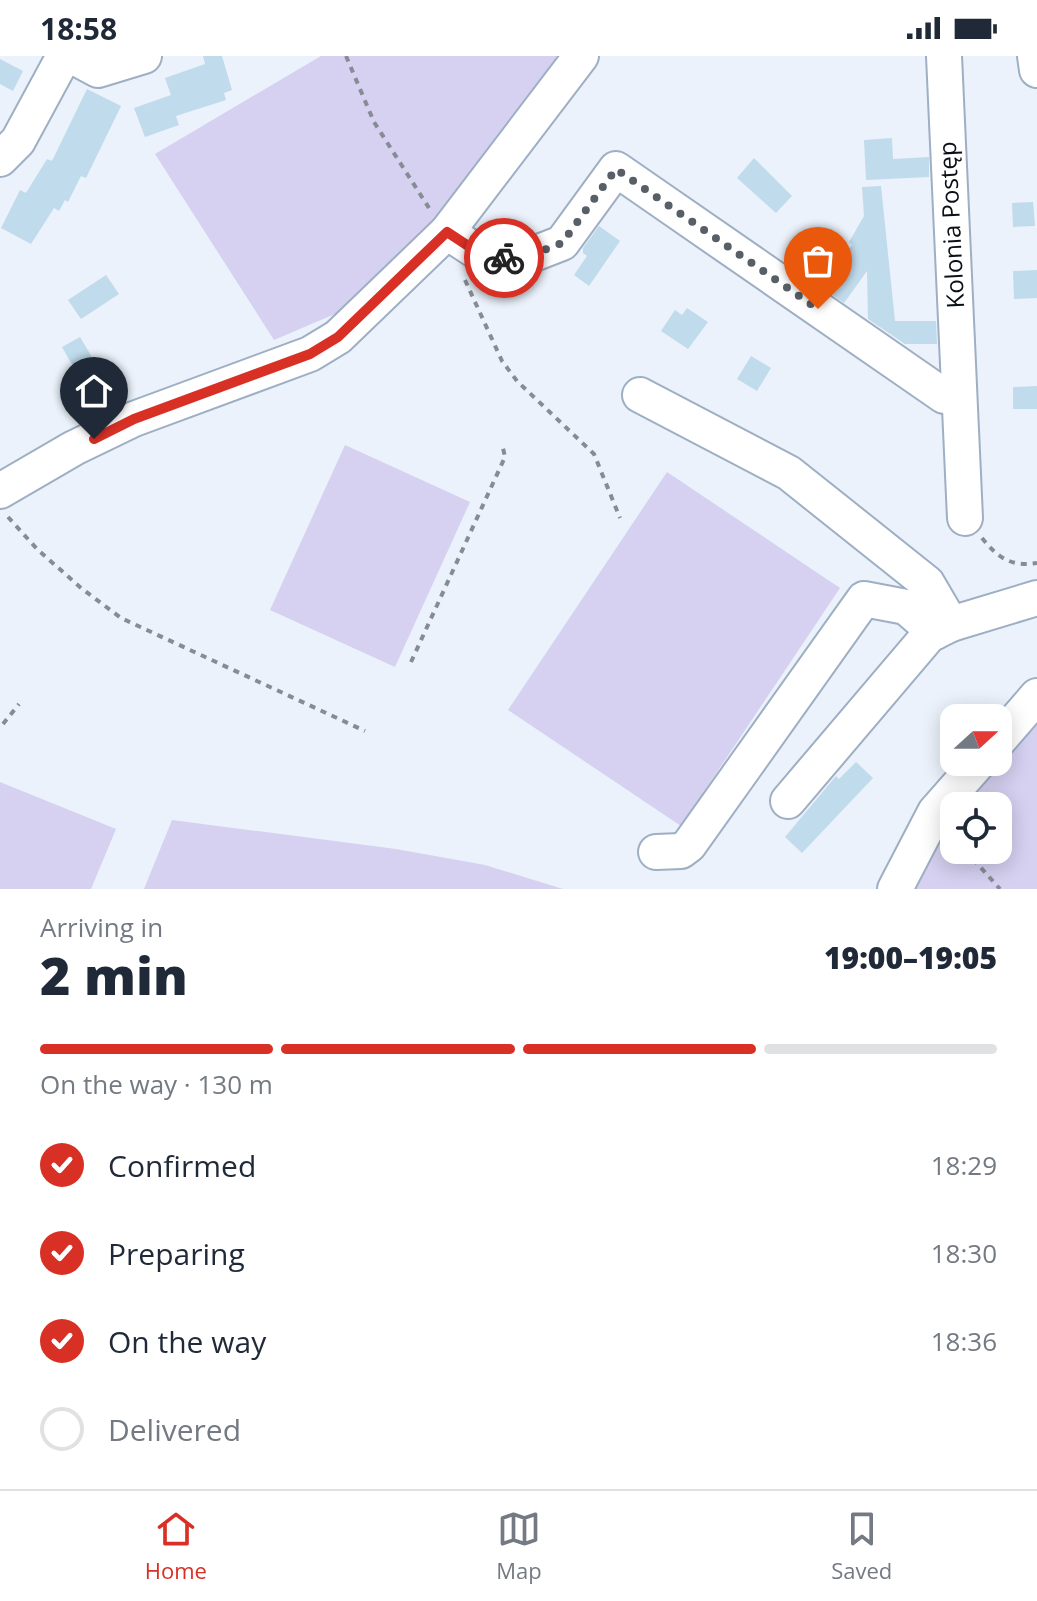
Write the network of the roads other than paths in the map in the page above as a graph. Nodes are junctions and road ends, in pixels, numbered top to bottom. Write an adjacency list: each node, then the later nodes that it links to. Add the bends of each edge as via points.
1 (64, 56): 8 (street)
2 (72, 56): 3 (street, via 98,70)
3 (144, 56)
4 (581, 56): 9 (street)
5 (944, 56): 10 (street, Kolonia Postęp)
6 (1035, 56): 7 (street)
7 (1037, 70)
8 (6, 144)
9 (446, 233): 10 (street, via 488,259 531,255 562,243 616,169 944,396); 12 (street, via 338,337 310,354 134,419)
10 (959, 394): 13 (street, Kolonia Postęp)
11 (640, 395): 15 (street, via 789,473 927,583)
12 (0, 491)
13 (965, 518)
14 (1037, 598): 15 (street)
15 (943, 628): 19 (street, via 929,635); 20 (street, via 906,607 864,599 689,845 681,851)
16 (1037, 696): 17 (street)
17 (1012, 725)
18 (967, 776): 21 (street, via 935,812)
19 (788, 801)
20 (656, 852)
21 (895, 889)

